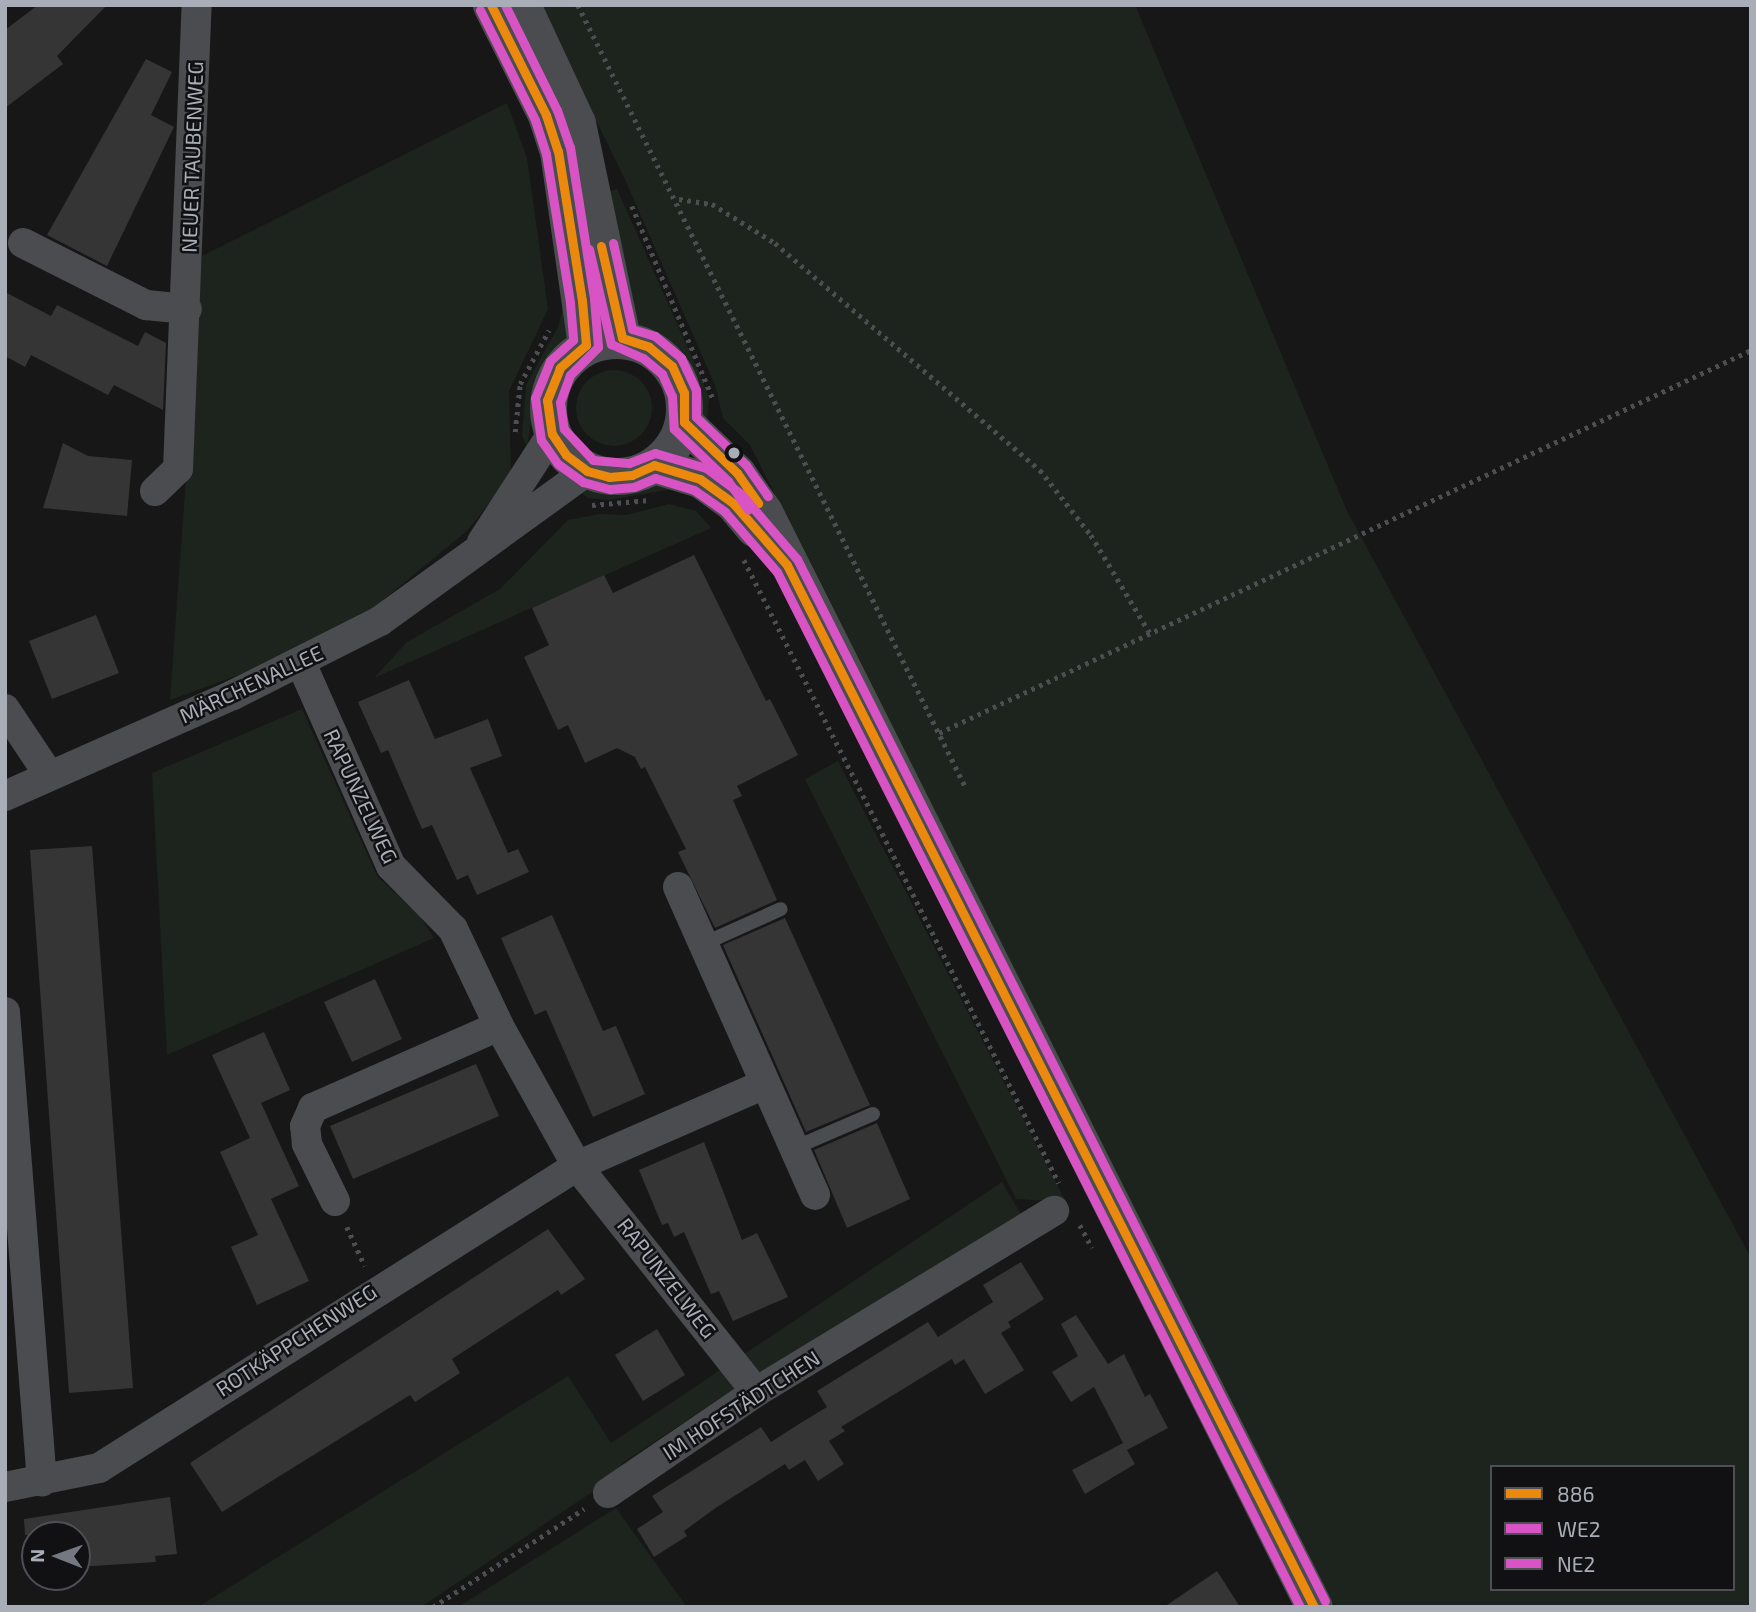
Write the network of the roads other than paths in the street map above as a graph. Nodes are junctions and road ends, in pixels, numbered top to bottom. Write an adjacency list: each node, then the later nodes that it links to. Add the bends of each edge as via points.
1 (197, 5): 5 (street, NEUER TAUBENWEG)
2 (491, 5): 7 (street, via 546,115 558,152)
3 (522, 5): 6 (street, via 577,123)
4 (23, 243): 5 (street, via 146,305)
5 (187, 309): 12 (street, NEUER TAUBENWEG, via 178,469)
6 (622, 338): 7 (street); 8 (street, via 649,347 672,366)
7 (586, 345): 9 (street, via 559,368 547,400)
8 (699, 414): 11 (street, via 673,447); 14 (street, via 764,512)
9 (552, 434): 10 (street, via 566,455); 13 (street, MÄRCHENALLEE)
10 (587, 471): 11 (street); 13 (street, MÄRCHENALLEE)
11 (657, 482): 14 (street, via 688,473 733,503)
12 (155, 491)
13 (480, 545): 15 (street, MÄRCHENALLEE, via 436,583 380,621)
14 (788, 565): 35 (street)
15 (301, 663): 17 (street, MÄRCHENALLEE); 23 (street, RAPUNZELWEG, via 391,866 453,929)
16 (5, 709): 17 (street)
17 (49, 775): 18 (street, MÄRCHENALLEE)
18 (5, 796)
19 (678, 887): 21 (street)
20 (781, 908): 21 (lane)
21 (703, 944): 24 (street)
22 (5, 1012): 32 (street)
23 (499, 1026): 27 (street, RAPUNZELWEG); 29 (street, via 313,1108 305,1126 307,1144)
24 (765, 1084): 26 (street); 27 (street)
25 (873, 1114): 26 (lane)
26 (794, 1148): 28 (street)
27 (577, 1166): 31 (street, RAPUNZELWEG); 32 (street, ROTKÄPPCHENWEG, via 99,1468)
28 (815, 1195)
29 (335, 1200)
30 (1064, 1206): 31 (street, IM HOFSTÄDTCHEN)
31 (756, 1392): 34 (street, IM HOFSTÄDTCHEN)
32 (42, 1482): 33 (street, ROTKÄPPCHENWEG)
33 (5, 1487)
34 (608, 1493)
35 (1314, 1607)

